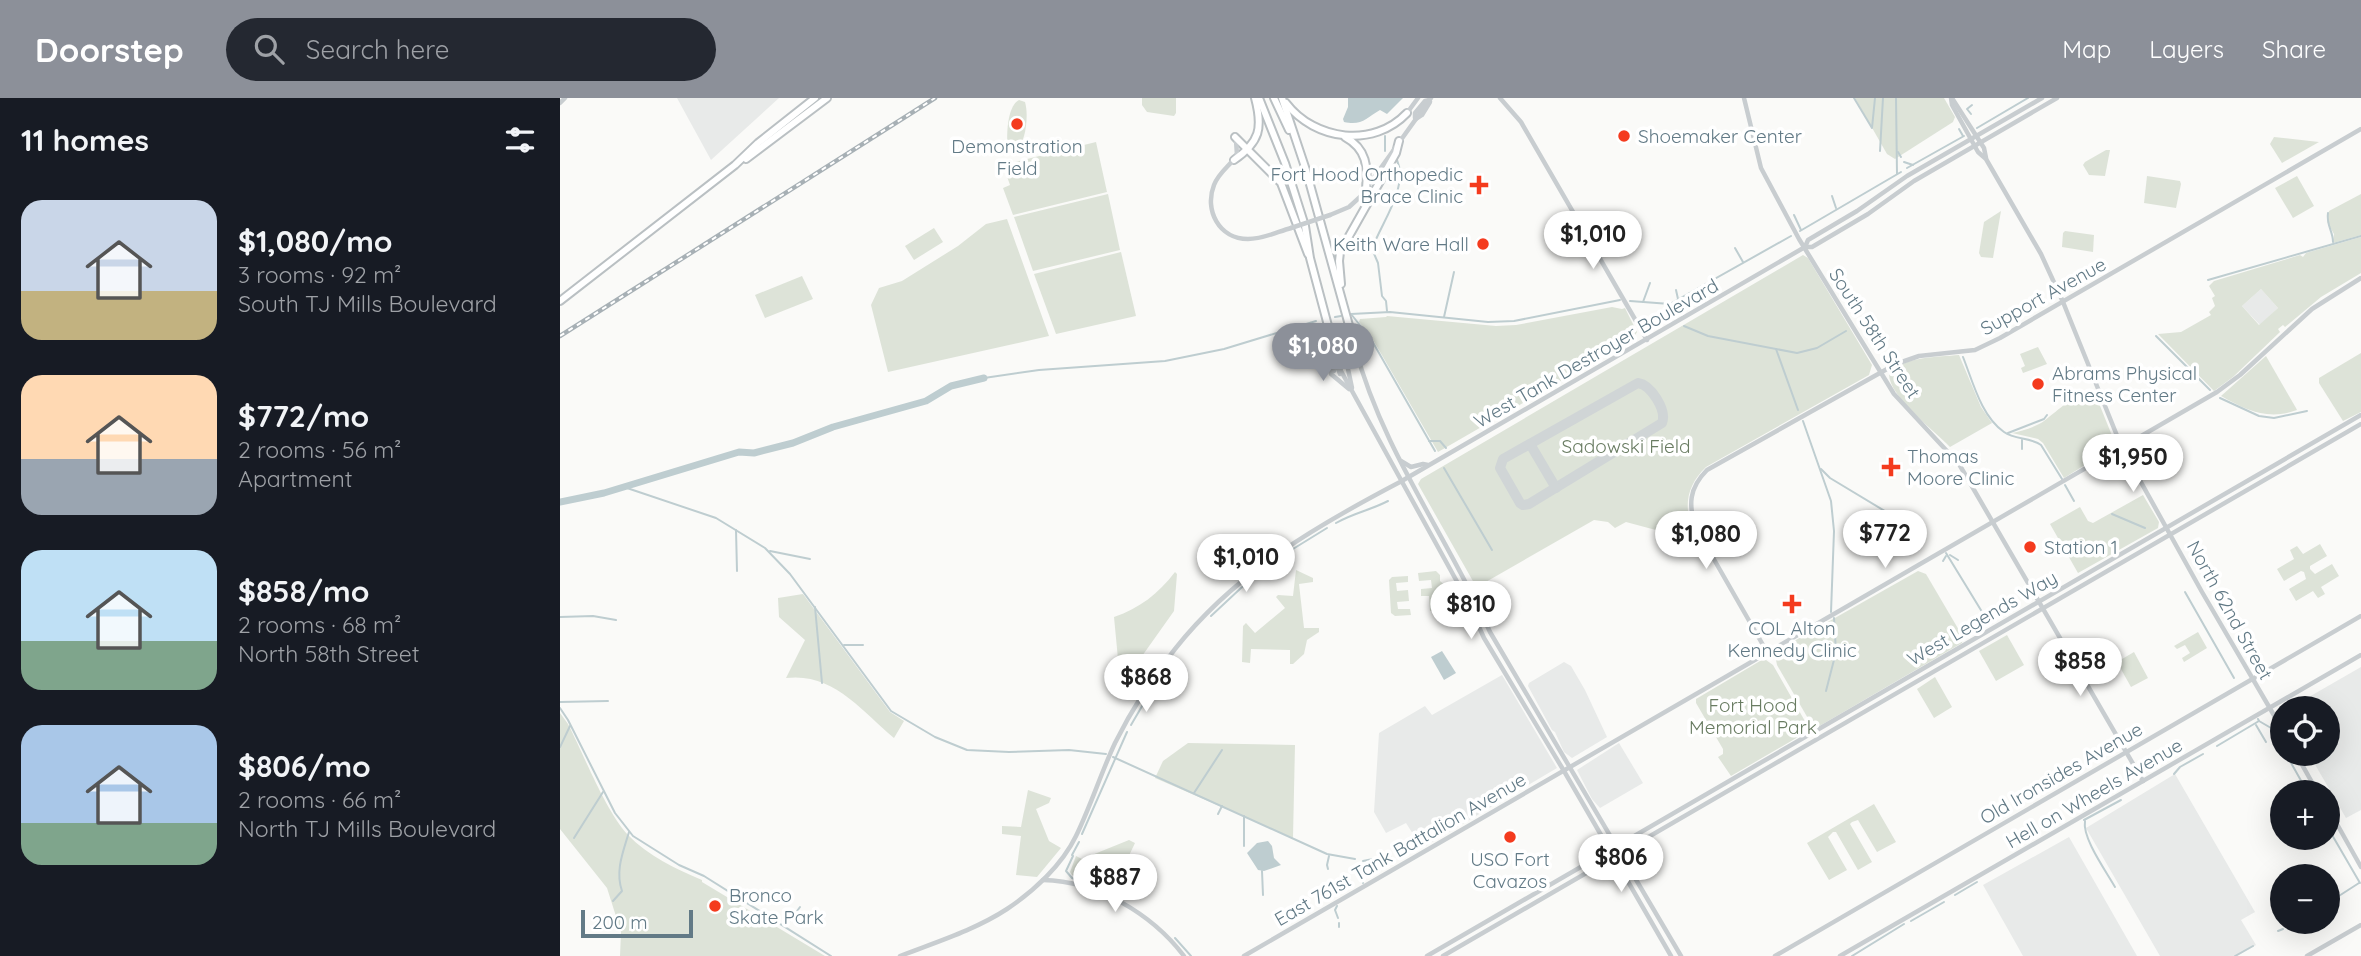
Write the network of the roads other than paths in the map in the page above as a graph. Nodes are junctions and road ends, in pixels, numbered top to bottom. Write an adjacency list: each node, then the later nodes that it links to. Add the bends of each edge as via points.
1 (565, 98): 14 (street)
2 (813, 98): 28 (main road)
3 (827, 98): 28 (main road)
4 (1257, 98): 24 (main road, via 1259,128); 31 (main road, via 1295,193)
5 (1274, 98): 25 (main road)
6 (1282, 98): 17 (main road, via 1307,123); 25 (main road)
7 (1418, 98): 15 (street)
8 (1500, 98): 36 (street, via 1521,122)
9 (1744, 98): 30 (street, South 58th Street, via 1764,176)
10 (1952, 98): 18 (street); 20 (street)
11 (2042, 98): 18 (street, West Tank Destroyer Boulevard)
12 (2057, 98): 22 (street, West Tank Destroyer Boulevard)
13 (1430, 99): 21 (street)
14 (560, 103)
15 (1407, 113): 17 (main road, via 1379,133)
16 (2361, 129): 35 (street, Support Avenue)
17 (1337, 135): 29 (main road, via 1352,141 1363,154)
18 (1977, 136): 20 (street, West Tank Destroyer Boulevard); 22 (street)
19 (1235, 137): 24 (main road); 27 (street, via 1238,150)
20 (1971, 139): 23 (street); 30 (street, West Tank Destroyer Boulevard, via 1808,240)
21 (1399, 141): 29 (street); 33 (main road, via 1340,251)
22 (1981, 142): 23 (street, West Tank Destroyer Boulevard); 26 (street)
23 (1975, 146): 26 (street); 30 (street, West Tank Destroyer Boulevard, via 1856,221)
24 (1248, 149): 27 (main road); 31 (main road, via 1281,183)
25 (1301, 153): 33 (main road)
26 (1986, 159): 35 (street, North 62nd Street)
27 (1234, 160): 29 (street, bridge, via 1217,177 1211,210 1230,235 1247,239 1349,208)
28 (735, 165): 34 (main road)
29 (1366, 189)
30 (1805, 247): 36 (street, West Tank Destroyer Boulevard); 39 (street, South 58th Street)
31 (1310, 258): 38 (main road)
32 (2361, 278): 43 (street, East 761st Tank Battalion Avenue, via 2312,309 2229,384)
33 (1341, 297): 37 (main road)
34 (560, 301)
35 (2063, 302): 39 (street, Support Avenue, via 1975,350 1919,356); 43 (street, North 62nd Street)
36 (1647, 340): 45 (street, West Tank Destroyer Boulevard)
37 (1355, 347): 44 (street, via 1370,399)
38 (1335, 352): 40 (street); 40 (street); 40 (street, via 1331,374)
39 (1880, 372): 48 (street, South 58th Street, via 1907,410 1959,464); 54 (street, Support Avenue, via 1713,466 1696,484 1690,502 1696,528)
40 (1353, 392): 47 (street)
41 (2361, 415): 49 (street, West Legends Way)
42 (2361, 424): 50 (street, West Legends Way)
43 (2122, 447): 48 (street, East 761st Tank Battalion Avenue); 49 (street, North 62nd Street)
44 (1399, 460): 45 (street, via 1411,467); 46 (street)
45 (1429, 465): 46 (street, West Tank Destroyer Boulevard)
46 (1408, 477): 47 (street, West Tank Destroyer Boulevard); 59 (street, via 1501,652)
47 (1400, 482): 60 (street, via 1484,638); 68 (street, West Tank Destroyer Boulevard, via 1278,552 1202,619 1143,693 1096,783 1076,837)
48 (1993, 522): 51 (street, South 58th Street); 54 (street, East 761st Tank Battalion Avenue)
49 (2167, 527): 50 (street, North 62nd Street); 51 (street, West Legends Way)
50 (2171, 534): 52 (street, West Legends Way); 56 (street, North 62nd Street)
51 (2039, 601): 52 (street, South 58th Street); 63 (street, West Legends Way)
52 (2043, 609): 58 (street, South 58th Street); 65 (street, West Legends Way)
53 (2361, 616): 56 (street, Old Ironsides Avenue)
54 (1767, 653): 59 (street, East 761st Tank Battalion Avenue)
55 (2361, 654): 57 (street, Hell on Wheels Avenue)
56 (2252, 679): 57 (street, North 62nd Street); 58 (street, Old Ironsides Avenue)
57 (2269, 707): 61 (street, Hell on Wheels Avenue)
58 (2126, 752): 61 (street, South 58th Street); 80 (street, Old Ironsides Avenue)
59 (1571, 767): 60 (street, East 761st Tank Battalion Avenue); 63 (street)
60 (1564, 771): 64 (street); 74 (street, East 761st Tank Battalion Avenue)
61 (2143, 781): 81 (street, Hell on Wheels Avenue)
62 (2340, 829): 67 (street)
63 (1617, 846): 64 (street, West Legends Way); 65 (street)
64 (1610, 850): 66 (street); 70 (street, West Legends Way)
65 (1621, 853): 66 (street, West Legends Way); 79 (street)
66 (1614, 857): 77 (street, West Legends Way); 78 (street)
67 (2361, 867)
68 (1043, 880): 72 (street, West Tank Destroyer Boulevard, via 988,921); 73 (street, via 1112,897 1156,926)
69 (2361, 925): 82 (street)
70 (1452, 942): 71 (street, West Legends Way); 77 (street)
71 (1440, 948): 75 (street, West Legends Way); 76 (street)
72 (901, 956)
73 (1184, 956)
74 (1244, 956)
75 (1427, 956)
76 (1437, 956)
77 (1444, 956)
78 (1671, 956)
79 (1681, 956)
80 (1775, 956)
81 (1840, 956)
82 (2307, 956)

